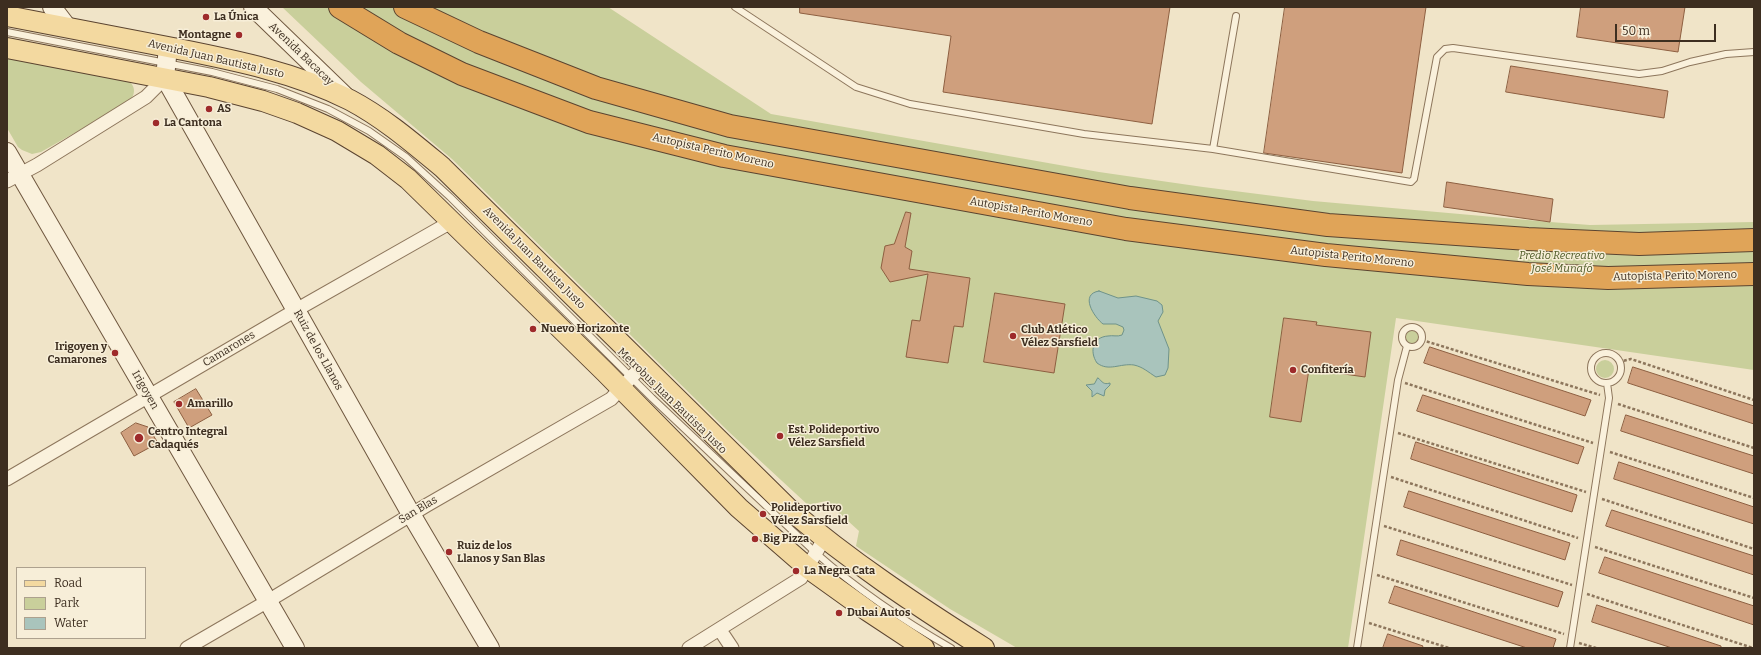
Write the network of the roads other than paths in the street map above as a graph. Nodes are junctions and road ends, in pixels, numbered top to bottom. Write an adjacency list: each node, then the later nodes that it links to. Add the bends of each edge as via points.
1 (52, 7): 8 (street)
2 (253, 7): 13 (street, Avenida Bacacay)
3 (340, 7): 19 (highway, Autopista Perito Moreno, via 399,44 462,74 589,122 724,156 1126,229 1326,255 1528,274 1608,278)
4 (405, 7): 18 (highway, via 479,42 596,88 730,126 1115,195 1328,225 1521,239 1640,244)
5 (735, 7): 14 (lane, via 856,87 910,104 1084,134)
6 (7, 16): 8 (main road, Avenida Juan Bautista Justo)
7 (1236, 16): 14 (lane)
8 (68, 28): 12 (main road, Avenida Juan Bautista Justo)
9 (7, 32): 12 (lane, Metrobus Juan Bautista Justo)
10 (7, 48): 12 (main road, Avenida Juan Bautista Justo)
11 (1754, 52): 14 (lane, via 1726,54 1662,71 1639,74 1452,48 1444,49 1437,57 1414,178 1411,182)
12 (166, 63): 13 (main road, Avenida Juan Bautista Justo, via 269,69); 16 (street, via 146,96); 17 (main road, Avenida Juan Bautista Justo, via 337,131 371,151 397,171); 20 (street, Ruiz de los Llanos); 22 (lane, Metrobus Juan Bautista Justo, via 212,72 299,96 348,119 389,144 450,197)
13 (350, 100): 22 (main road, Avenida Juan Bautista Justo, via 398,131 442,167)
14 (1213, 149)
15 (7, 152): 16 (street, Irigoyen)
16 (14, 178): 24 (street, Irigoyen)
17 (452, 222): 20 (street, Camarones); 22 (main road, Avenida Juan Bautista Justo)
18 (1754, 240)
19 (1754, 274)
20 (296, 310): 24 (street, Camarones); 26 (street, Ruiz de los Llanos)
21 (1407, 346): 21 (lane, via 1416,346 1422,340 1418,328 1408,327 1402,334 1401,339); 38 (lane, via 1398,380)
22 (632, 377): 26 (street, San Blas, via 611,399); 27 (main road, Avenida Juan Bautista Justo, via 767,488); 27 (main road, Avenida Juan Bautista Justo, via 740,508)
23 (1607, 383): 23 (lane, via 1612,382 1621,370 1614,356 1604,353 1594,359 1592,373 1598,381); 39 (lane, via 1608,399)
24 (149, 396): 25 (street, Camarones); 28 (street, Irigoyen)
25 (7, 479)
26 (411, 514): 28 (street, San Blas); 32 (street, Ruiz de los Llanos)
27 (816, 554): 29 (street, via 801,578); 35 (main road, Avenida Juan Bautista Justo, via 868,611); 36 (lane, via 844,578 904,620); 37 (main road, Avenida Juan Bautista Justo, via 928,613)
28 (268, 601): 30 (street, San Blas); 31 (street, Irigoyen)
29 (720, 630): 33 (street); 34 (street)
30 (187, 648)
31 (295, 648)
32 (490, 648)
33 (689, 648)
34 (732, 648)
35 (924, 648)
36 (951, 648)
37 (984, 648)
38 (1357, 648)
39 (1570, 648)

